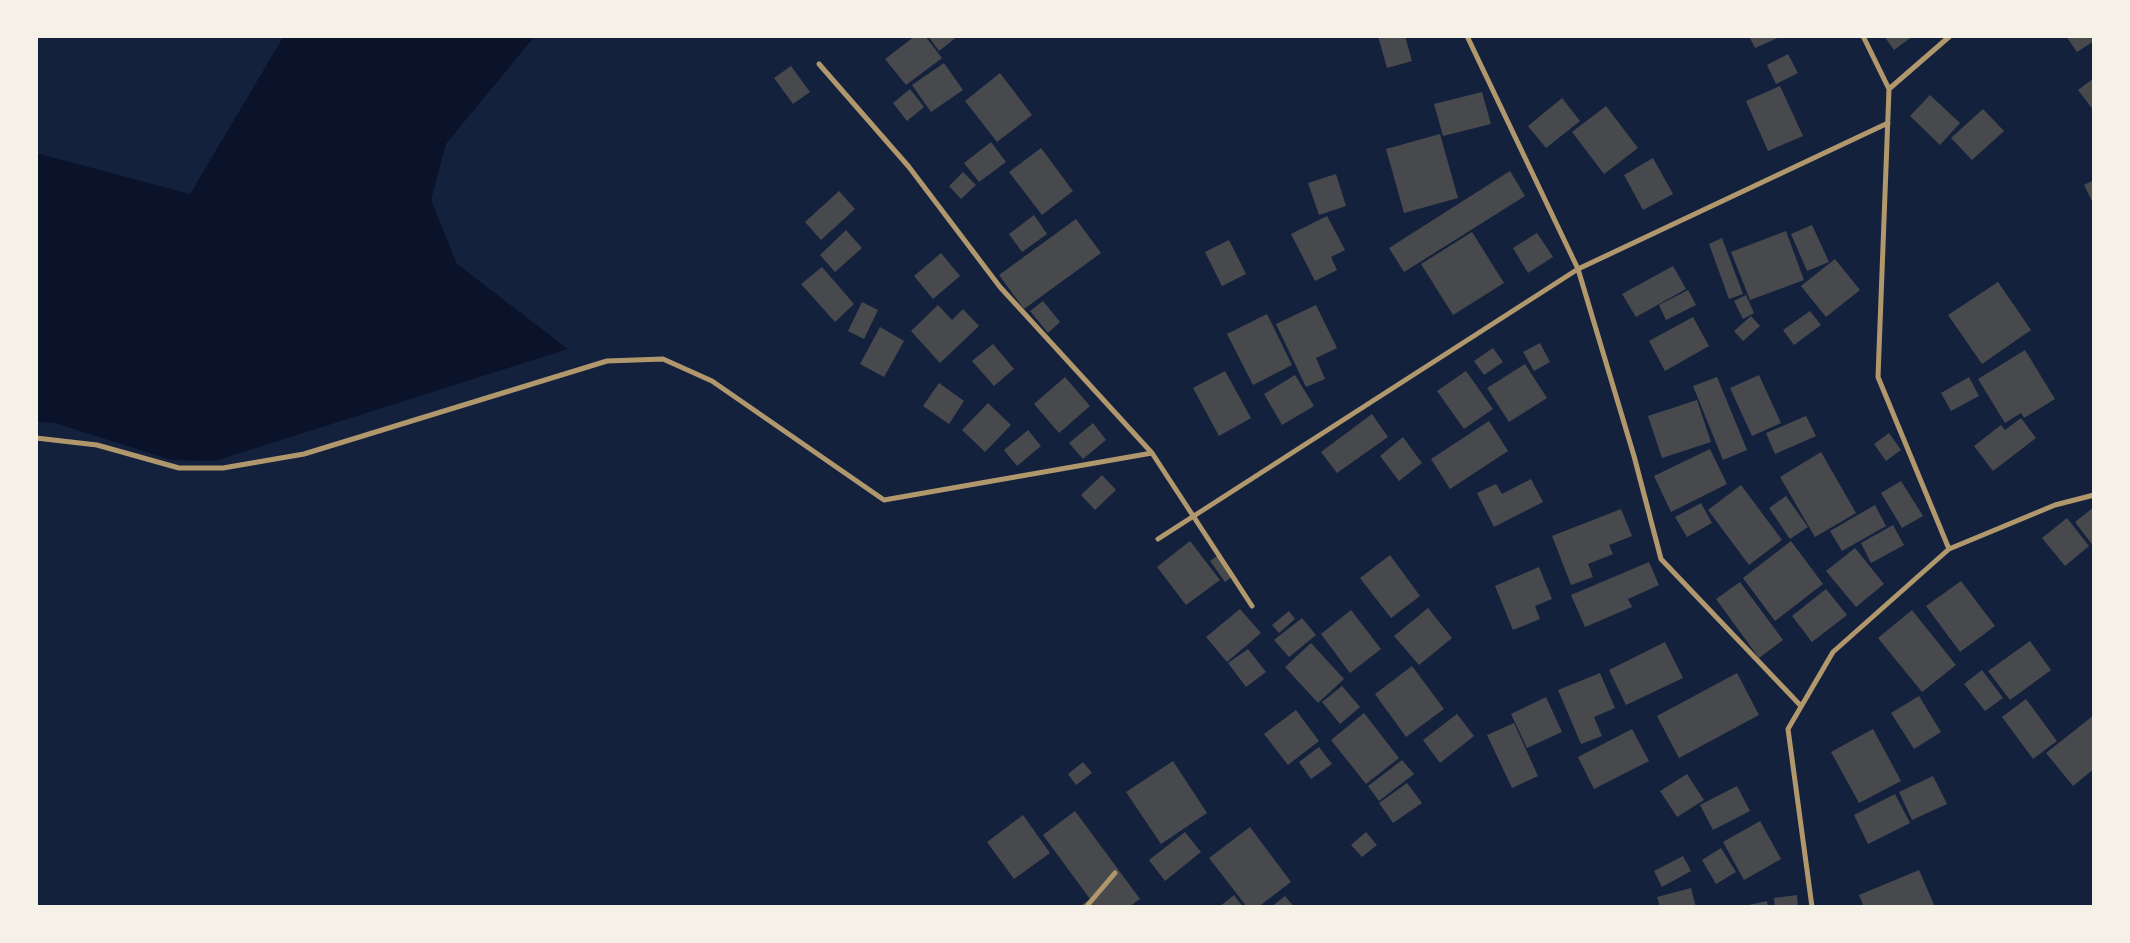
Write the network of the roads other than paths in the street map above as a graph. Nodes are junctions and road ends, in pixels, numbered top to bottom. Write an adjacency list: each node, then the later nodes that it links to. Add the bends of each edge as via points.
1 (1467, 36): 7 (street)
2 (1863, 36): 5 (street)
3 (1950, 36): 5 (street)
4 (819, 64): 9 (street, via 909,166 1000,288)
5 (1889, 89): 6 (street)
6 (1888, 123): 7 (street); 13 (street, via 1878,377)
7 (1578, 269): 11 (street); 15 (street, via 1661,559)
8 (36, 438): 9 (street, via 97,445 179,468 223,468 304,454 607,361 663,359 712,381 884,500)
9 (1152, 453): 11 (street)
10 (2094, 495): 13 (street, via 2054,505)
11 (1192, 517): 12 (street); 14 (street)
12 (1158, 539)
13 (1949, 549): 15 (street, via 1833,652)
14 (1252, 606)
15 (1801, 706): 18 (street, via 1788,729)
16 (1116, 873): 17 (street)
17 (1086, 907)
18 (1812, 907)

